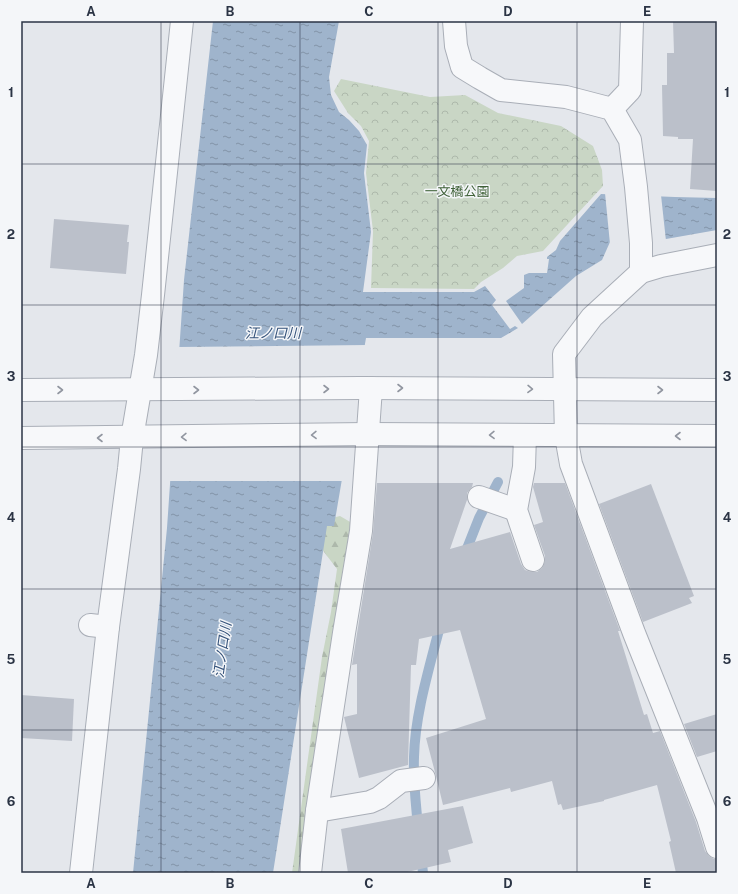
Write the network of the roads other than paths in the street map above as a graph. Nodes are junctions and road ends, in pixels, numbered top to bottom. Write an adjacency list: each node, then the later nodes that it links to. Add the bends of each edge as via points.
1 (182, 21): 9 (street, via 146,355)
2 (454, 21): 4 (street, via 456,46 462,67 501,90 566,97)
3 (632, 21): 4 (street, via 630,90)
4 (612, 109): 6 (street, via 630,140 641,243)
5 (717, 255): 6 (street)
6 (641, 272): 10 (street, via 592,316 564,354)
7 (366, 388): 9 (street, one-way to 7); 10 (street, one-way to 10); 12 (street)
8 (21, 390): 9 (street, one-way to 9)
9 (148, 390): 17 (street)
10 (565, 390): 11 (street, one-way to 11); 14 (street)
11 (717, 390)
12 (360, 435): 13 (street, one-way to 12); 17 (street, one-way to 17); 20 (street, via 361,531)
13 (525, 435): 14 (street); 18 (street, via 524,467 498,503)
14 (566, 436): 15 (street, one-way to 14); 21 (street, via 571,464)
15 (717, 436)
16 (21, 438): 17 (street, one-way to 16)
17 (142, 438): 22 (street, via 129,469 99,626)
18 (533, 560)
19 (424, 778): 20 (street, via 401,781 370,802)
20 (317, 811): 23 (street)
21 (717, 847)
22 (81, 873)
23 (310, 873)

